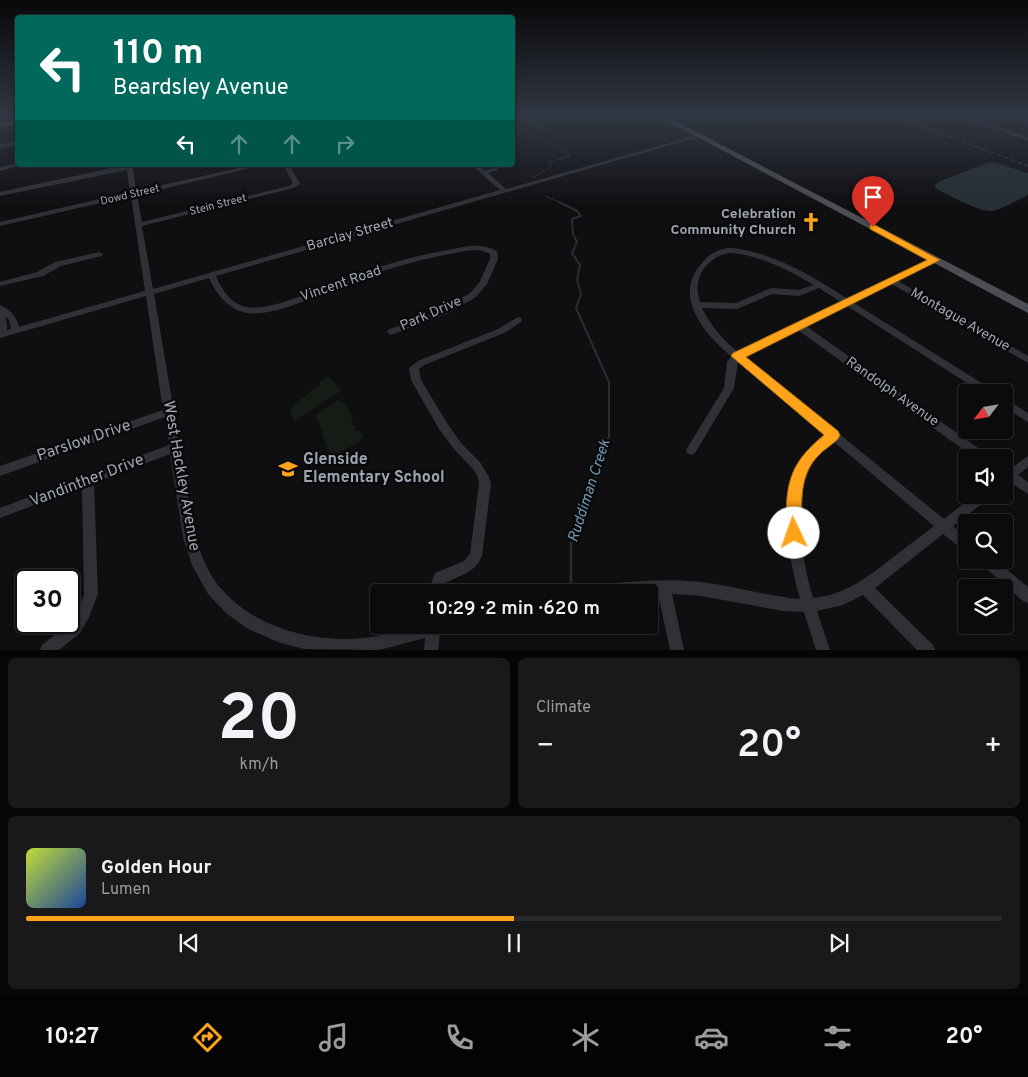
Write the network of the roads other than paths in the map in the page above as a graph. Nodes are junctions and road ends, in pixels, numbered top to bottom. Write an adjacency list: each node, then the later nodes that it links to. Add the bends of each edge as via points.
1 (666, 145): 12 (street, Barclay Street)
2 (717, 145): 19 (main road)
3 (15, 166): 9 (street)
4 (125, 167): 13 (street)
5 (130, 167): 14 (street, West Hackley Avenue)
6 (251, 167): 14 (street, Dowd Street)
7 (287, 167): 16 (street, Stein Street, via 297,184 291,187)
8 (474, 167): 11 (street)
9 (0, 169)
10 (496, 169): 11 (street)
11 (483, 172): 12 (street)
12 (505, 191): 20 (street, Barclay Street)
13 (0, 194)
14 (134, 194): 15 (street, Dowd Street); 16 (street, West Hackley Avenue)
15 (0, 224)
16 (138, 225): 24 (street, West Hackley Avenue)
17 (486, 248): 20 (street, Vincent Road, via 406,261 257,310 240,308 231,302 217,288); 33 (street, Park Drive, via 494,253 494,259 483,284 473,295 444,312)
18 (99, 254): 22 (street)
19 (935, 260): 21 (street); 28 (main road)
20 (211, 275): 24 (street, Barclay Street)
21 (892, 281): 25 (street); 36 (street, Montague Avenue)
22 (0, 284)
23 (820, 285): 25 (street); 26 (street, via 799,293 771,291 737,306); 26 (street, via 778,263 726,250 711,257 695,276 693,293)
24 (150, 292): 32 (street, Barclay Street); 39 (street, West Hackley Avenue)
25 (848, 303): 31 (street); 37 (street)
26 (696, 305): 35 (street, via 713,334)
27 (0, 308): 32 (street, via 13,319)
28 (1028, 309)
29 (0, 314): 34 (street, via 3,322)
30 (518, 320): 56 (street, via 501,331 421,362 414,368 416,380 453,441 478,467 485,484 476,556 469,565 440,578)
31 (799, 326): 35 (street); 43 (street, Randolph Avenue)
32 (16, 331): 34 (street, Barclay Street)
33 (391, 332)
34 (1, 335)
35 (737, 356): 41 (street); 44 (street, via 732,362 729,388)
36 (1028, 360)
37 (975, 384)
38 (1013, 408): 40 (street)
39 (168, 412): 42 (street, West Hackley Avenue); 46 (street, Parslow Drive)
40 (1028, 418)
41 (834, 435): 53 (street); 61 (street, via 812,453 804,465 794,494 796,549)
42 (174, 448): 48 (street, Vandinther Drive); 64 (street, West Hackley Avenue, via 192,551 205,580 218,598 233,612 265,631 311,644)
43 (971, 449)
44 (691, 450)
45 (1028, 461): 47 (street)
46 (0, 471)
47 (1013, 471)
48 (88, 480): 52 (street, Vandinther Drive); 65 (street, via 91,594 75,628)
49 (1013, 480): 50 (street)
50 (1028, 489)
51 (972, 504): 53 (street)
52 (0, 514)
53 (943, 526): 54 (street); 57 (street)
54 (958, 538)
55 (996, 569): 60 (street)
56 (437, 584)
57 (865, 587): 61 (street, via 844,599); 69 (street)
58 (658, 589): 59 (street)
59 (664, 589): 61 (street, via 702,589 771,604); 67 (street)
60 (1028, 596)
61 (809, 606): 68 (street)
62 (411, 634): 64 (street, West Hackley Avenue)
63 (436, 634): 66 (street)
64 (342, 648)
65 (47, 650)
66 (431, 650)
67 (676, 650)
68 (823, 650)
69 (928, 650)

